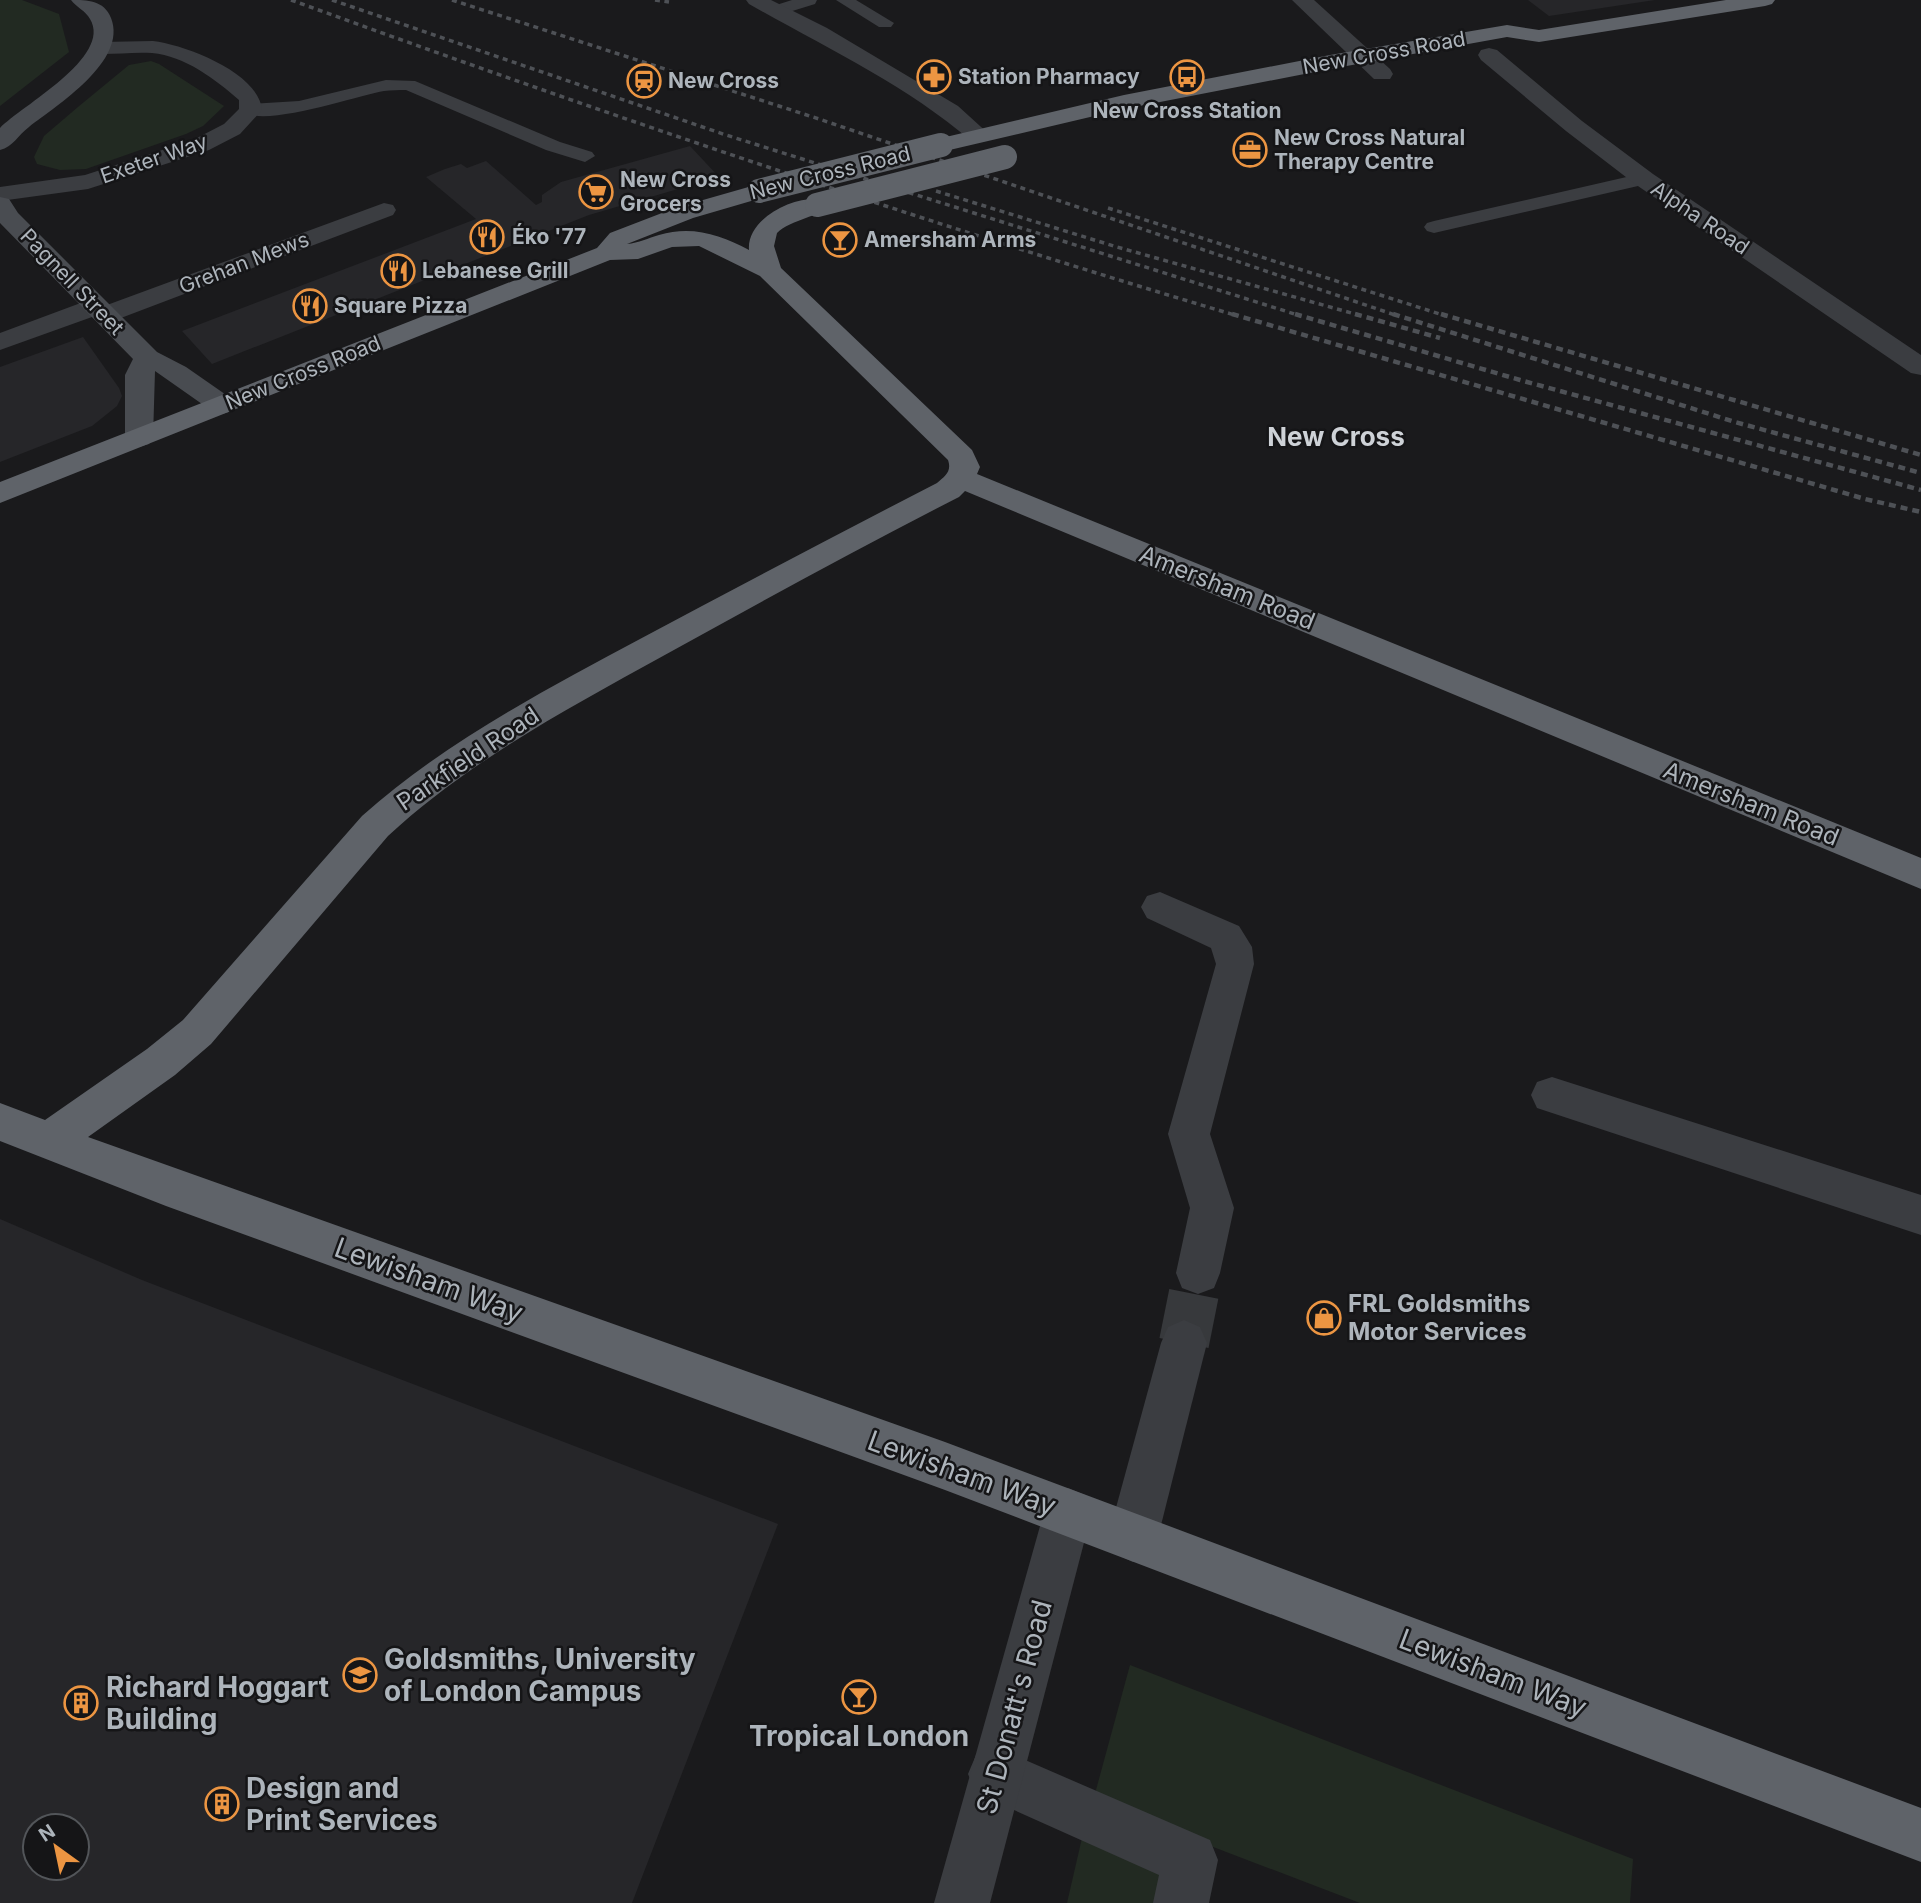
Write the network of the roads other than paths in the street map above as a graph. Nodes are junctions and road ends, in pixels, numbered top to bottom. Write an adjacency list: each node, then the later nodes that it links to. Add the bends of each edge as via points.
1 (81, 0): 9 (main road, via 95,11 104,27)
2 (809, 0): 6 (lane)
3 (844, 0): 7 (lane)
4 (1302, 0): 11 (street)
5 (1765, 0): 8 (highway, New Cross Road)
6 (766, 6): 15 (street, via 950,111)
7 (885, 23)
8 (1539, 36): 10 (highway, New Cross Road, via 1531,48); 11 (highway, New Cross Road, via 1507,31)
9 (102, 48): 14 (street, via 153,47 187,56 239,88 250,98); 16 (main road, via 87,69)
10 (1489, 55): 12 (highway, New Cross Road); 19 (street, Alpha Road)
11 (1362, 56): 12 (street); 15 (highway, New Cross Road, via 1124,102)
12 (1382, 74): 13 (highway, New Cross Road)
13 (1250, 100)
14 (251, 110): 18 (lane, via 299,107 386,85 409,85); 20 (street, Exeter Way, via 232,129 201,145 88,181)
15 (970, 138): 24 (highway, New Cross Road, bridge, via 684,213 619,238)
16 (0, 143)
17 (1029, 151): 25 (highway, New Cross Road, bridge, via 790,213 762,238)
18 (585, 156)
19 (1644, 179): 23 (lane); 29 (street, Alpha Road)
20 (0, 194)
21 (0, 204): 26 (main road, Pagnell Street)
22 (384, 210): 26 (street, Grehan Mews)
23 (1434, 227)
24 (606, 253): 25 (highway, via 699,238); 30 (highway, New Cross Road)
25 (769, 271): 32 (highway, via 957,452 965,467)
26 (99, 311): 27 (street, Grehan Mews); 28 (main road, Pagnell Street)
27 (0, 342)
28 (147, 358): 30 (main road, Pagnell Street, via 166,364); 31 (main road, via 139,375)
29 (1921, 367)
30 (222, 405): 31 (highway, New Cross Road)
31 (139, 438): 33 (highway, New Cross Road)
32 (961, 478): 34 (highway, Amersham Road); 38 (highway, Parkfield Road, via 932,500 574,689 454,762 374,826 197,1032)
33 (0, 493)
34 (1921, 874)
35 (1160, 907): 40 (street, via 1225,937 1233,947 1235,964 1189,1135 1212,1208)
36 (1552, 1095): 39 (street)
37 (0, 1122): 38 (highway, Lewisham Way)
38 (50, 1140): 42 (highway, Lewisham Way)
39 (1921, 1215)
40 (1198, 1273)
41 (1184, 1343): 43 (street)
42 (1068, 1512): 43 (highway, Lewisham Way); 44 (street, St Donatt's Road)
43 (1133, 1537): 45 (highway, Lewisham Way)
44 (995, 1774): 46 (street, St Donatt's Road); 47 (street, via 1190,1860)
45 (1921, 1835)
46 (962, 1903)
47 (1181, 1903)

